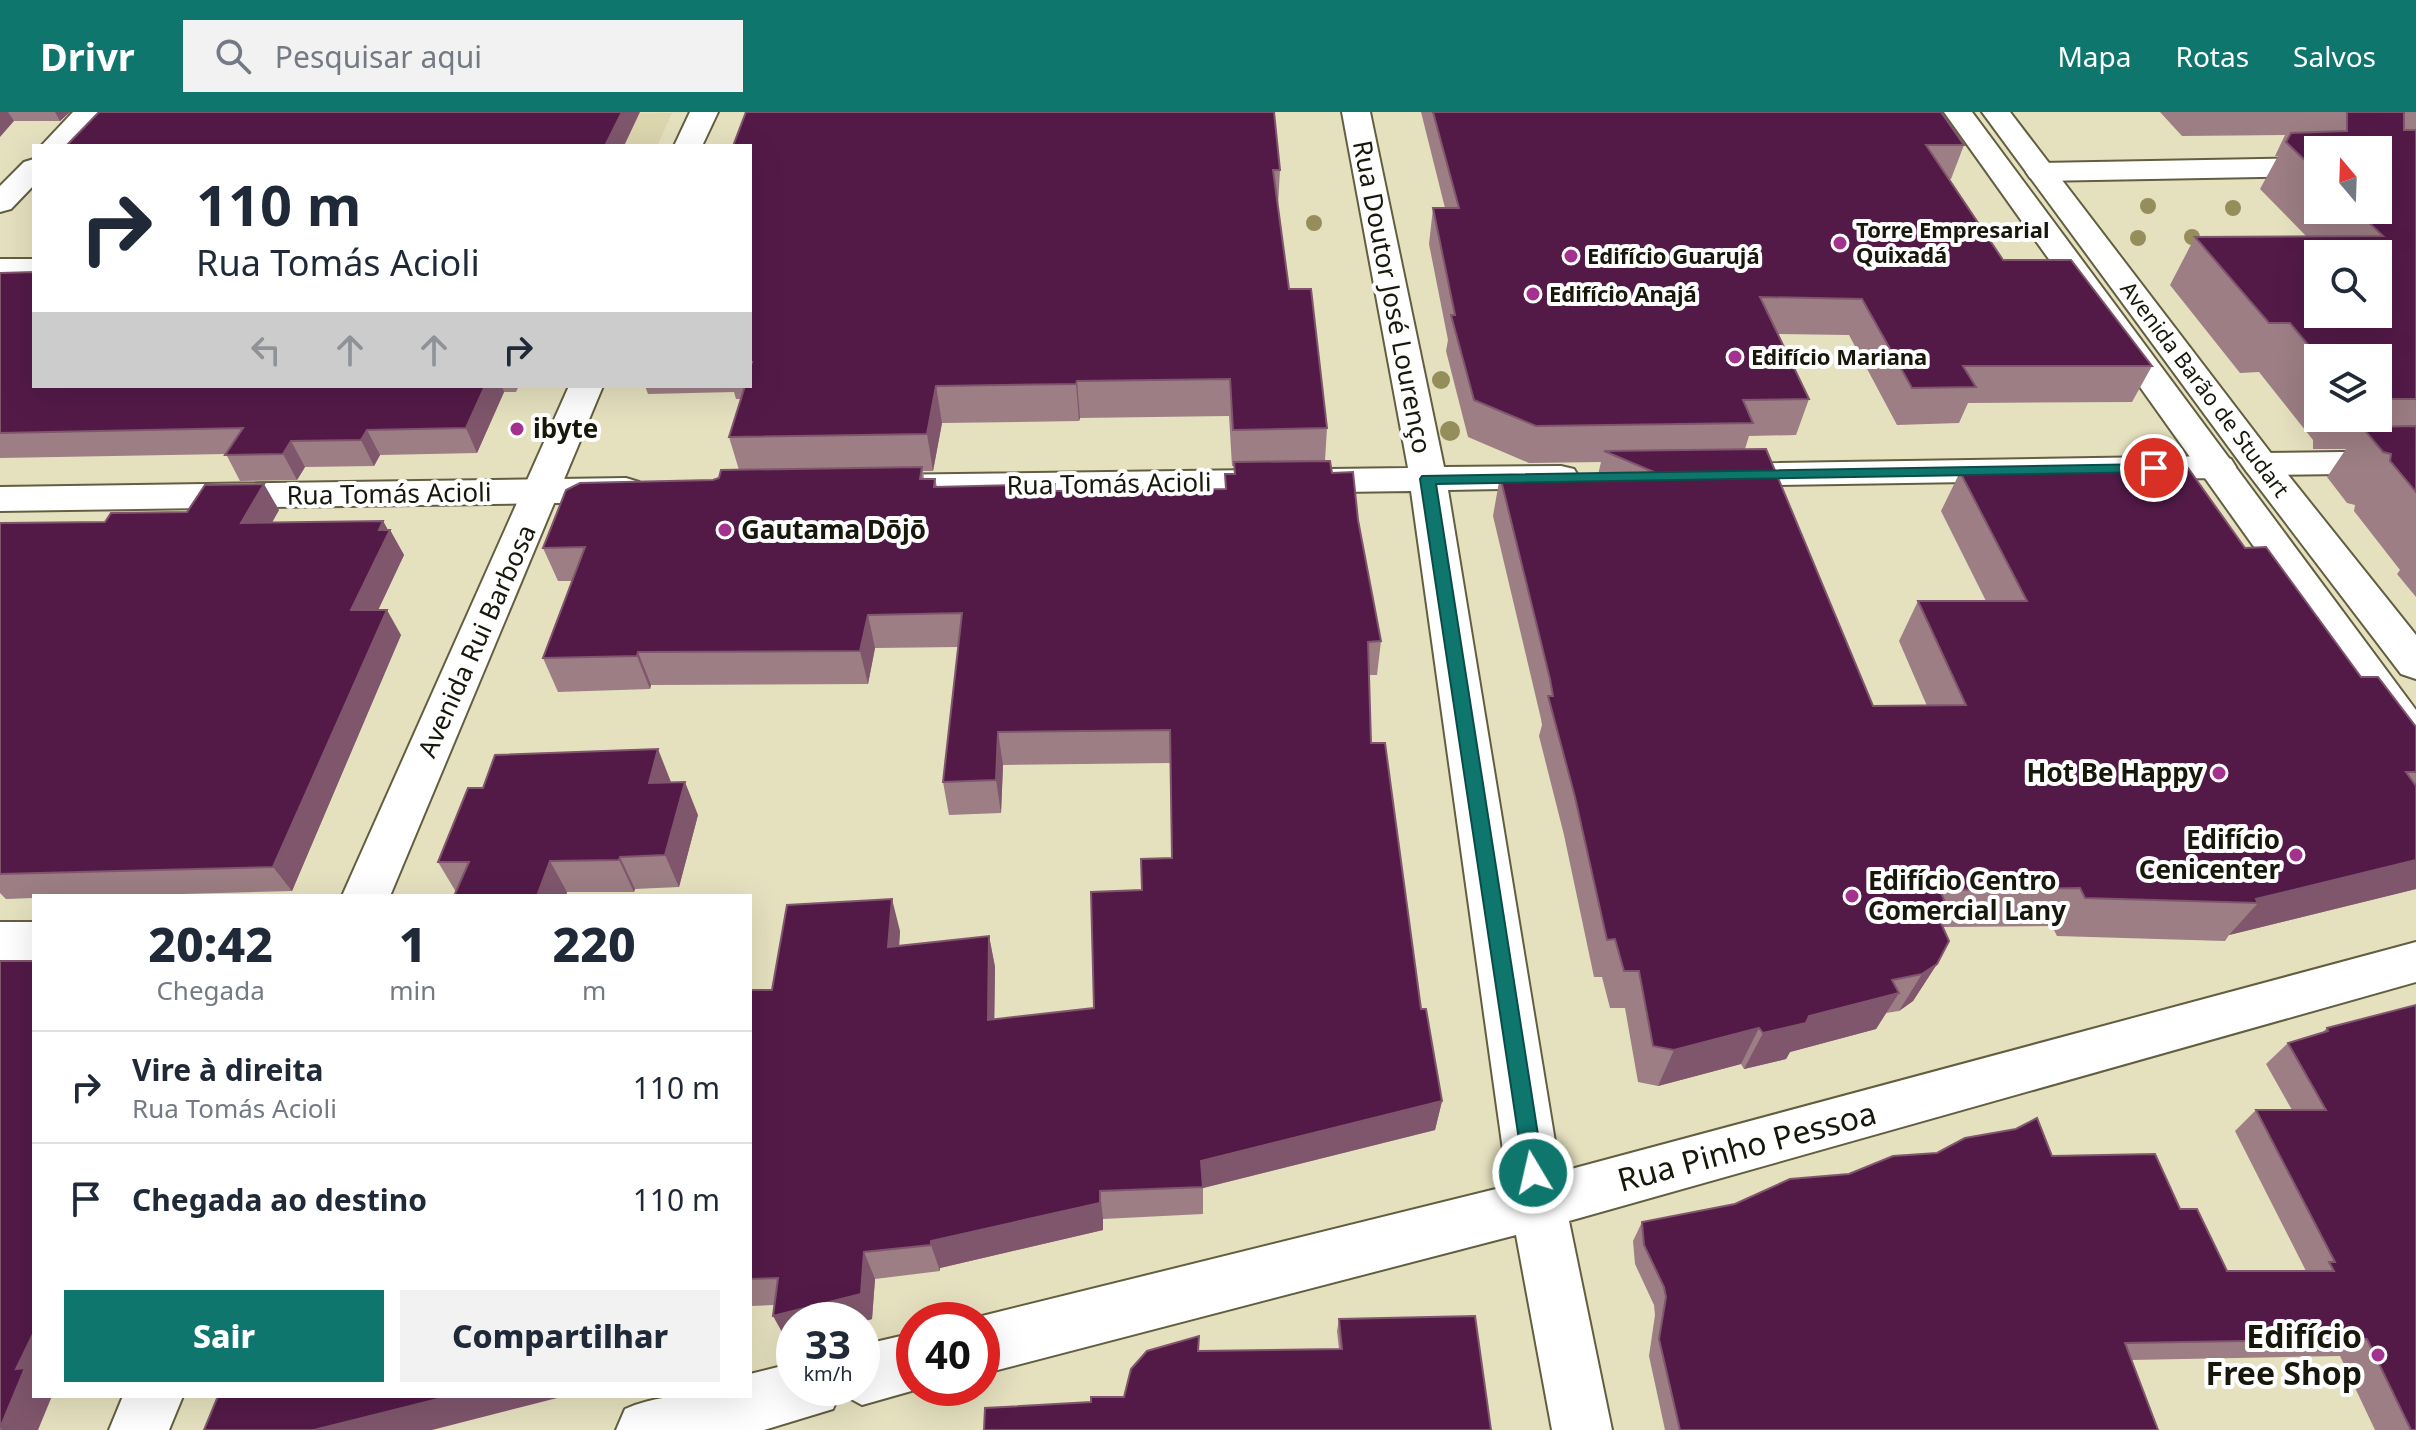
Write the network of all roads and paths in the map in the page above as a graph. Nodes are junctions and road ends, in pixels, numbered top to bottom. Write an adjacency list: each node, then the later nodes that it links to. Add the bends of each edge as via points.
1 (88, 112): 6 (street)
2 (704, 112): 7 (street)
3 (1356, 112): 20 (street, Rua Doutor José Lourenço)
4 (1958, 112): 17 (street, Avenida Barão de Studart)
5 (1996, 112): 10 (street, Avenida Barão de Studart)
6 (57, 144)
7 (689, 144)
8 (2304, 167): 10 (street)
9 (32, 170): 11 (street)
10 (2040, 172): 16 (street, Avenida Barão de Studart)
11 (0, 203)
12 (0, 268): 13 (street)
13 (32, 268)
14 (585, 388): 23 (street, Avenida Rui Barbosa)
15 (2416, 462): 16 (street)
16 (2260, 464): 25 (street, Avenida Barão de Studart)
17 (2218, 467): 18 (street); 26 (street, Avenida Barão de Studart)
18 (1680, 475)
19 (1601, 476): 20 (street, Rua Tomás Acioli)
20 (1428, 479): 21 (street, Rua Tomás Acioli); 31 (street, Rua Doutor José Lourenço)
21 (843, 487)
22 (653, 490): 23 (street, Rua Tomás Acioli)
23 (543, 492): 24 (street, Rua Tomás Acioli); 27 (street, Avenida Rui Barbosa)
24 (0, 499)
25 (2416, 664)
26 (2416, 742)
27 (367, 894)
28 (0, 942): 29 (street)
29 (32, 942)
30 (2416, 962): 31 (street, Rua Pinho Pessoa)
31 (1538, 1204): 32 (street, Rua Pinho Pessoa); 37 (street, Rua Doutor José Lourenço)
32 (1000, 1340)
33 (776, 1397): 36 (street)
34 (152, 1398): 35 (street)
35 (139, 1430)
36 (646, 1430)
37 (1582, 1430)

